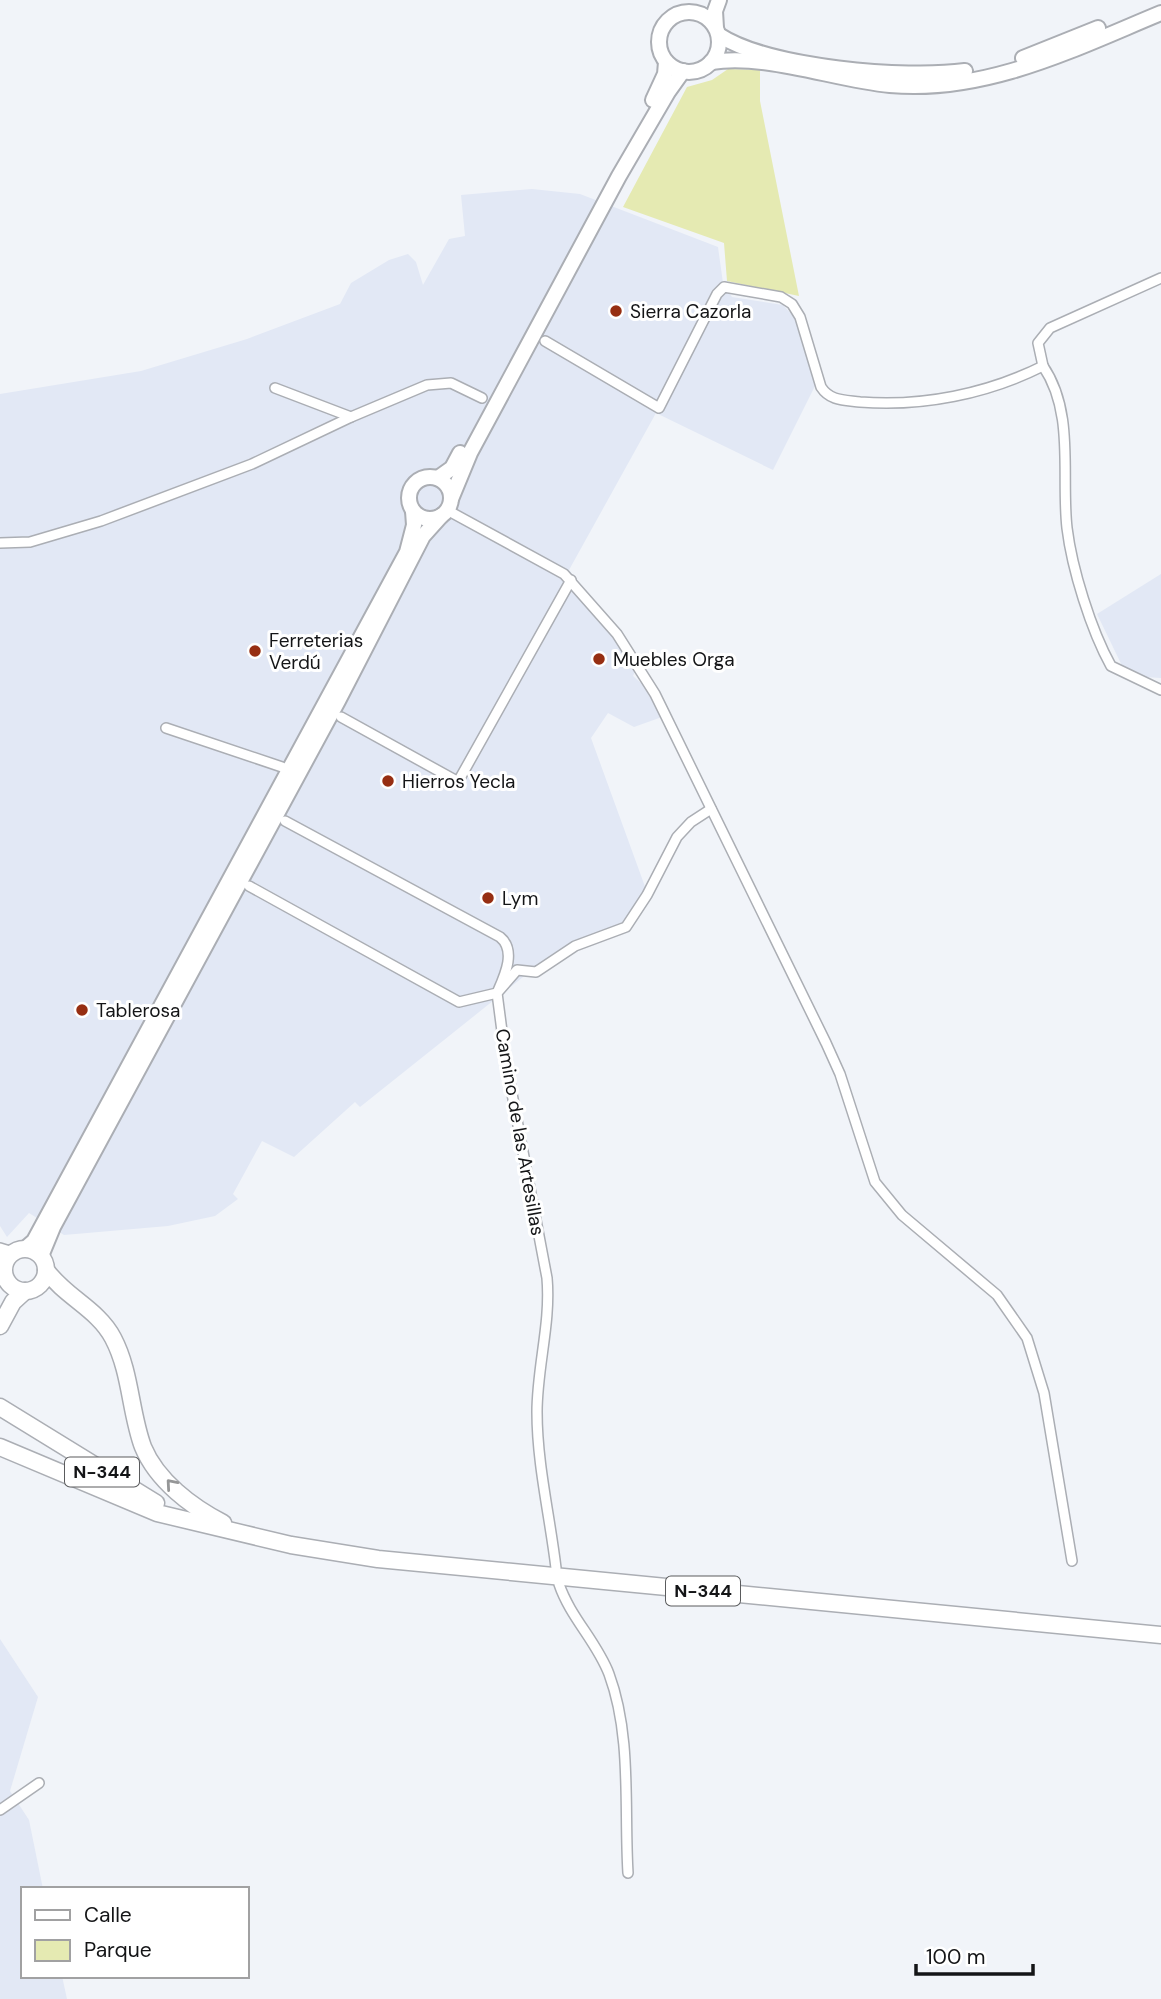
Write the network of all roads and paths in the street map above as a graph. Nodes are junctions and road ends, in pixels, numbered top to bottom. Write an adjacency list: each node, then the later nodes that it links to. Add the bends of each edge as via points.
1 (708, 0): 4 (main road)
2 (719, 0): 6 (main road, via 715,11)
3 (1161, 2): 6 (main road, via 1007,63 936,74 882,74 774,56 742,48)
4 (695, 12): 6 (main road, via 711,20); 7 (main road, via 681,12 664,23 658,42)
5 (1161, 13): 8 (main road, via 1003,74 945,83 892,85 751,61)
6 (718, 32): 8 (main road)
7 (666, 62): 9 (main road); 16 (main road, via 657,93 452,468)
8 (711, 62): 9 (main road, via 695,71)
9 (683, 71): 17 (main road, via 619,176 470,453)
10 (1161, 278): 12 (street, via 1050,328 1038,343)
11 (545, 341): 12 (street, via 659,408 717,294 729,286 781,297 792,304 821,387 839,400 923,402 1019,377)
12 (1043, 366): 21 (street, via 1056,391 1062,421 1068,531 1096,628 1111,666)
13 (275, 388): 15 (street)
14 (482, 398): 15 (street, via 443,382)
15 (351, 416): 19 (street, via 252,464 87,527 30,542)
16 (438, 478): 17 (main road, via 449,489); 18 (main road, via 425,477 413,485 408,498)
17 (446, 508): 18 (main road, via 423,518); 20 (street); 29 (main road, via 423,536 53,1227)
18 (412, 511): 29 (main road, via 414,525 407,552 39,1232)
19 (0, 543)
20 (571, 580): 22 (street, via 459,780); 25 (street, via 617,634 655,694)
21 (1161, 690)
22 (341, 717)
23 (166, 728): 24 (street)
24 (282, 767)
25 (711, 809): 28 (street, via 677,837 626,927 575,946 536,972 517,970); 37 (street, via 840,1074 875,1182 902,1216 997,1294 1027,1338 1044,1394)
26 (285, 821): 28 (street, via 500,937 508,947 508,961)
27 (249, 886): 28 (street, via 459,1002)
28 (497, 993): 38 (street, Camino de las Artesillas, via 547,1278 537,1418)
29 (14, 1262): 30 (highway); 30 (highway, via 42,1283); 31 (highway); 36 (highway, one-way to 29, via 204,1513 161,1473 144,1448 126,1372 113,1338 98,1317 64,1290)
30 (24, 1292): 32 (highway)
31 (0, 1305)
32 (0, 1326)
33 (0, 1406): 35 (highway, N-344, via 148,1499)
34 (0, 1447): 35 (highway, via 157,1513)
35 (210, 1526): 36 (highway, N-344)
36 (247, 1535): 40 (highway, N-344, via 378,1559)
37 (1072, 1561)
38 (556, 1568)
39 (559, 1584): 43 (street, via 606,1667 615,1694 626,1787)
40 (1161, 1635)
41 (39, 1783): 42 (street)
42 (0, 1810)
43 (628, 1872)

